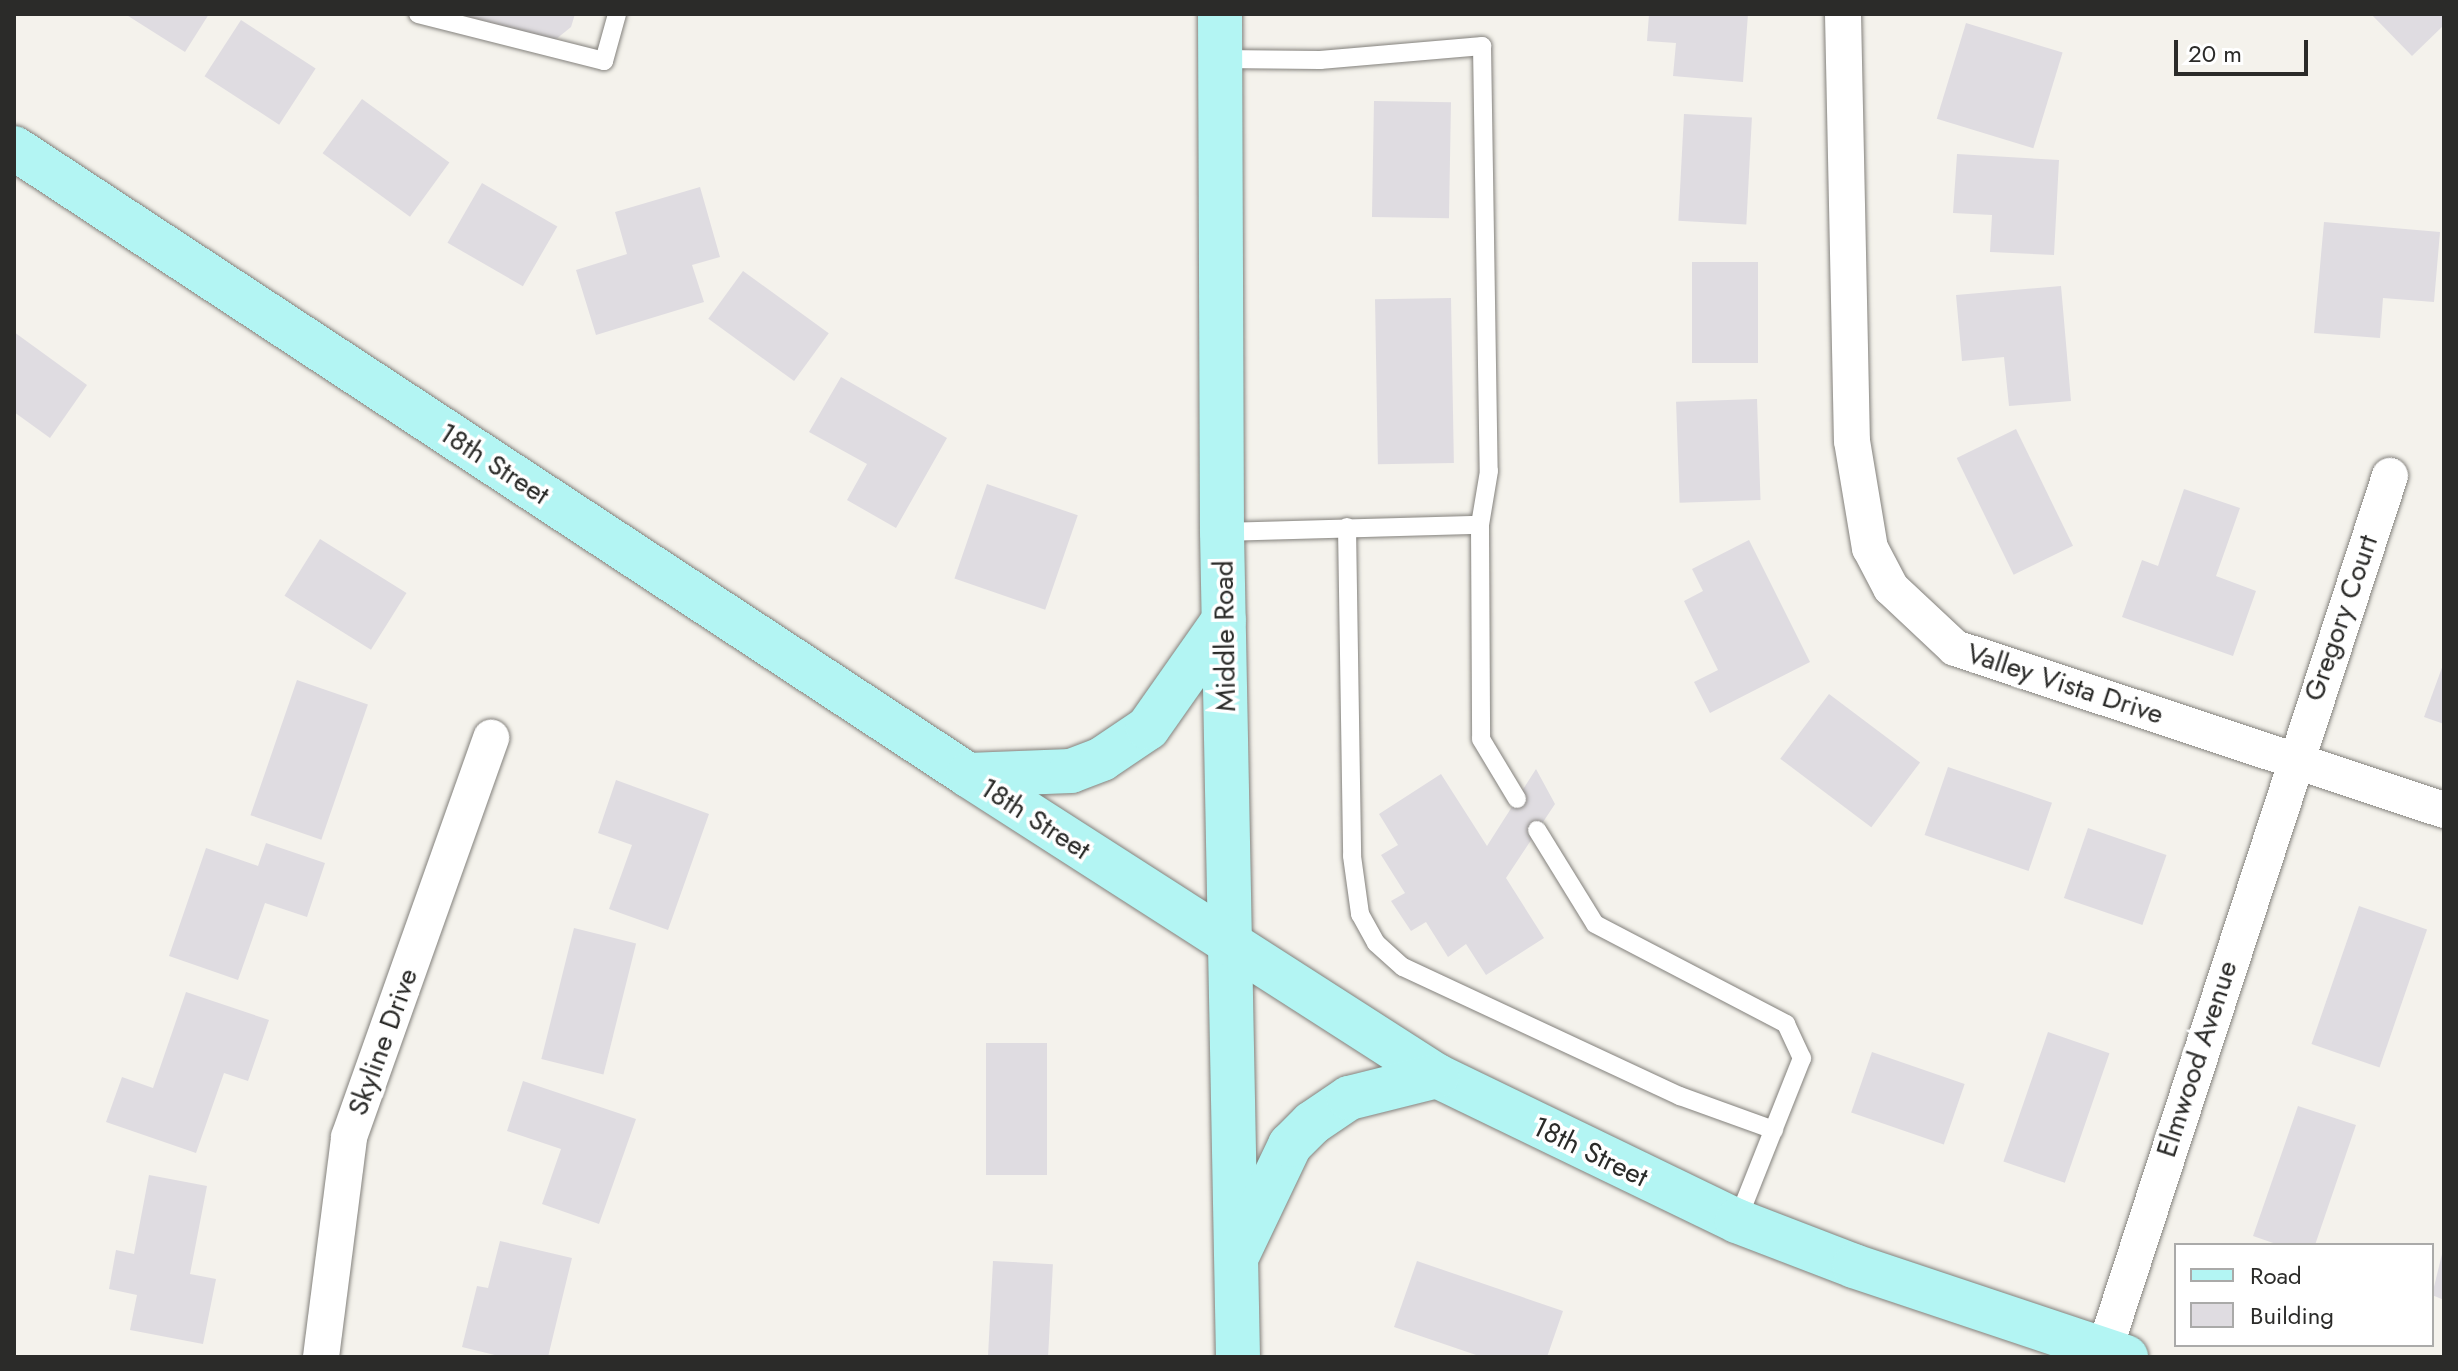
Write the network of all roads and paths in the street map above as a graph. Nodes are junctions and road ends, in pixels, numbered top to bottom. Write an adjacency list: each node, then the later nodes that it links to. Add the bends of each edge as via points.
1 (418, 14): 2 (lane, via 604,61)
2 (617, 14)
3 (1220, 14): 5 (street, Middle Road)
4 (1843, 14): 13 (street, Valley Vista Drive, via 1852,441 1870,548 1891,588 1955,648)
5 (1221, 59): 8 (lane, via 1320,60 1482,46 1489,471); 10 (street, Middle Road)
6 (14, 148): 14 (street, 18th Street)
7 (2390, 476): 13 (street, Gregory Court)
8 (1480, 525): 9 (lane); 15 (lane, via 1481,739)
9 (1347, 527): 10 (lane); 20 (lane, via 1352,856 1360,914 1376,943 1416,973 1680,1096)
10 (1222, 532): 11 (street, Middle Road)
11 (1224, 620): 14 (street, via 1148,728 1102,759 1071,771); 18 (street, Middle Road)
12 (491, 738): 24 (street, Skyline Drive, via 349,1137)
13 (2293, 760): 16 (street, Valley Vista Drive); 23 (street, Elmwood Avenue)
14 (968, 775): 18 (street, 18th Street)
15 (1517, 799)
16 (2444, 810)
17 (1537, 830): 20 (lane, via 1595,924 1786,1024 1802,1058)
18 (1229, 945): 19 (street, 18th Street); 22 (street, Middle Road)
19 (1437, 1076): 21 (street, 18th Street); 22 (street, Middle Road, via 1349,1098 1312,1123 1290,1145)
20 (1774, 1130): 21 (lane)
21 (1737, 1221): 23 (street, 18th Street)
22 (1236, 1258): 25 (street, Middle Road)
23 (2111, 1355)
24 (321, 1357)
25 (1238, 1357)

